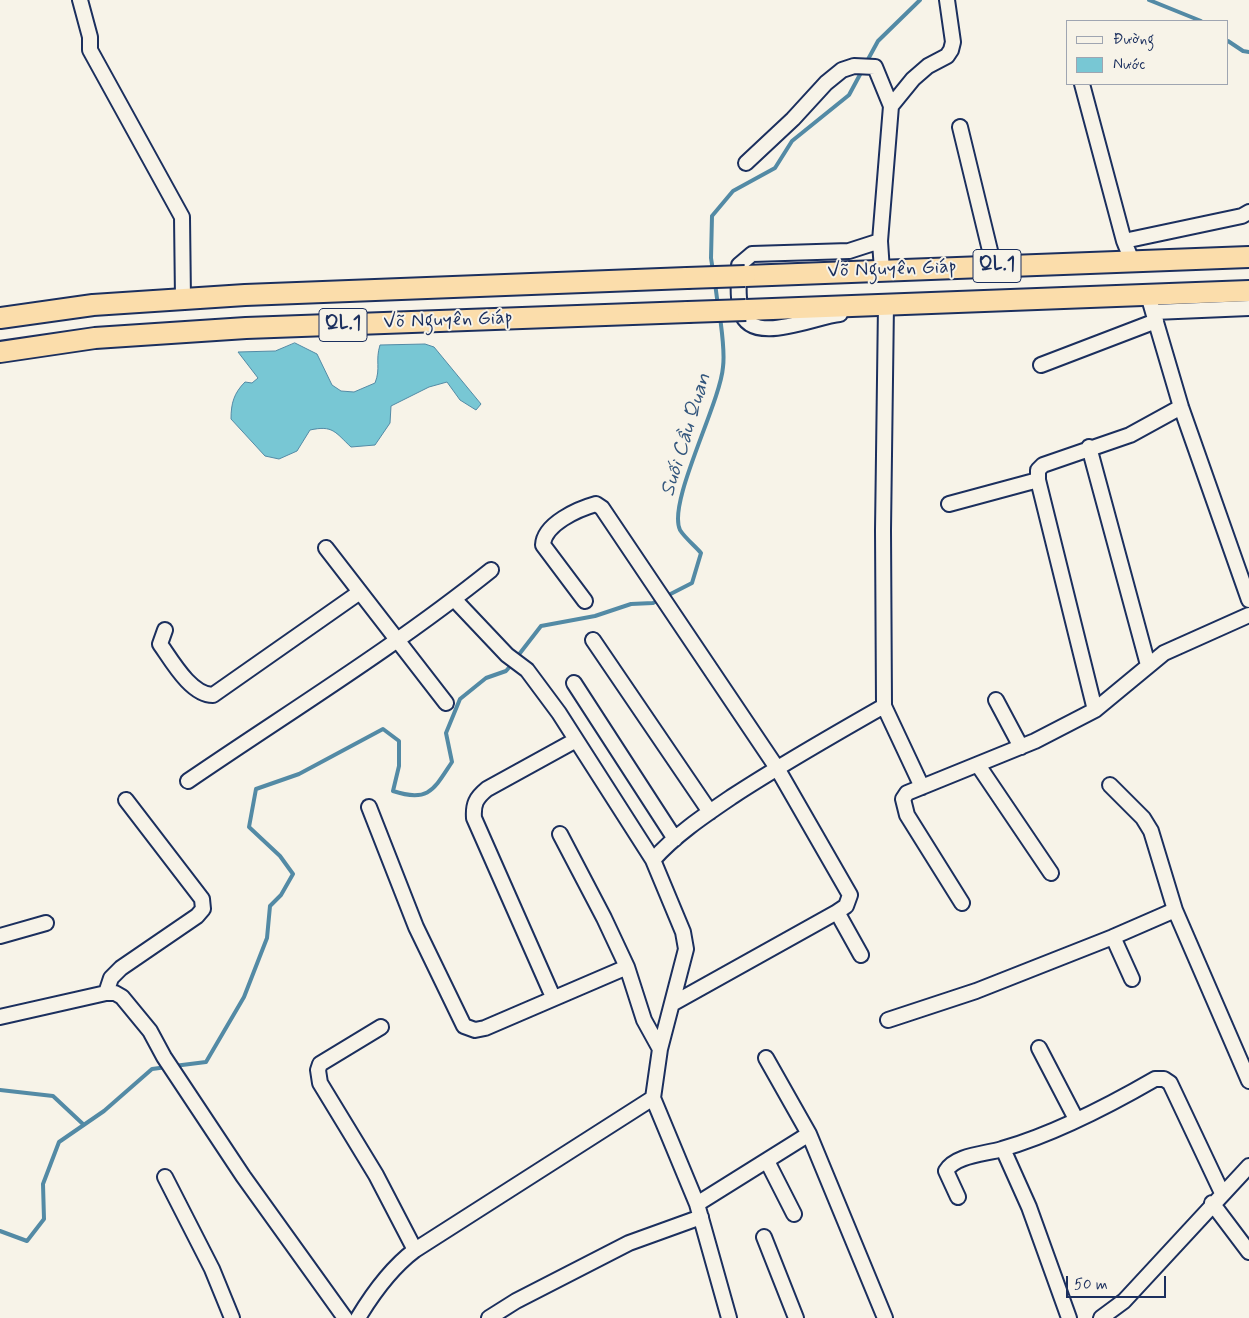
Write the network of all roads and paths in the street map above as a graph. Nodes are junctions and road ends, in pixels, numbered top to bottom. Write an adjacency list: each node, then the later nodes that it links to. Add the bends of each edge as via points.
1 (80, 0): 15 (street, via 90,37 90,50 182,217)
2 (947, 1): 4 (street, via 953,42 951,50 913,79)
3 (1082, 85): 9 (street)
4 (891, 106): 6 (street, via 876,67 854,66 842,70); 8 (street)
5 (960, 127): 12 (street)
6 (746, 163)
7 (1249, 212): 9 (street)
8 (880, 241): 13 (street); 16 (street, via 849,251 752,254 739,265 740,310 746,322 768,329 836,314)
9 (1124, 241): 11 (street)
10 (1249, 257): 11 (highway, Võ Nguyên Giáp / QL.1)
11 (1132, 262): 12 (highway, Võ Nguyên Giáp / QL.1)
12 (994, 266): 13 (highway, Võ Nguyên Giáp / QL.1)
13 (882, 271): 15 (highway, Võ Nguyên Giáp / QL.1, bridge)
14 (1249, 291): 18 (highway, Võ Nguyên Giáp / QL.1)
15 (183, 299): 19 (highway, Võ Nguyên Giáp / QL.1, via 93,305)
16 (886, 308): 18 (highway, Võ Nguyên Giáp / QL.1); 20 (highway, Võ Nguyên Giáp / QL.1, bridge, via 246,328 95,338); 40 (street, via 882,530)
17 (1249, 308): 18 (street)
18 (1153, 309): 21 (street); 22 (street)
19 (0, 318)
20 (0, 352)
21 (1040, 365)
22 (1181, 407): 23 (street, via 1130,435); 30 (street)
23 (1088, 447): 24 (street, via 1043,465 1038,470); 36 (street)
24 (1038, 480): 25 (street); 41 (street)
25 (949, 504)
26 (326, 548): 28 (street)
27 (491, 570): 29 (street)
28 (360, 592): 33 (street, via 213,695 204,695 193,686 160,644); 34 (street)
29 (454, 599): 34 (street); 42 (street, via 527,670)
30 (1249, 600)
31 (585, 601): 45 (street, via 543,545 543,537 580,509 596,504 602,508)
32 (1249, 615): 36 (street, via 1164,653)
33 (165, 630)
34 (397, 639): 39 (street); 46 (street)
35 (593, 640): 51 (street)
36 (1148, 665): 41 (street)
37 (574, 683): 53 (street)
38 (996, 700): 43 (street)
39 (446, 703)
40 (884, 706): 45 (street); 48 (street)
41 (1095, 710): 43 (street)
42 (576, 740): 54 (street); 66 (street, via 487,788 477,797 473,808 474,818)
43 (1021, 747): 44 (street)
44 (978, 765): 48 (street); 55 (street)
45 (777, 768): 51 (street); 58 (street, via 850,895 846,906)
46 (188, 781)
47 (1110, 784): 57 (street, via 1151,831)
48 (922, 786): 56 (street, via 907,793 902,799 903,808)
49 (126, 800): 65 (street, via 202,899 203,909 198,916 121,968 111,978)
50 (369, 807): 66 (street, via 416,927 464,1026 475,1030 485,1028)
51 (710, 812): 53 (street)
52 (560, 834): 63 (street)
53 (676, 839): 54 (street, via 669,842)
54 (653, 860): 67 (street, via 683,932 686,949)
55 (1051, 873)
56 (962, 902)
57 (1175, 910): 61 (street); 74 (street)
58 (838, 912): 62 (street); 67 (street)
59 (46, 923): 60 (street)
60 (0, 936)
61 (1113, 937): 64 (street); 69 (street, via 976,992)
62 (861, 955)
63 (627, 967): 66 (street); 72 (street, via 644,1020)
64 (1132, 979)
65 (106, 993): 68 (street); 90 (street, via 115,993 129,1004 150,1031 243,1176)
66 (553, 997)
67 (672, 1004): 72 (street)
68 (0, 1017)
69 (888, 1020)
70 (381, 1027): 87 (street, via 320,1064 319,1076)
71 (1039, 1048): 76 (street)
72 (660, 1049): 75 (street)
73 (766, 1058): 77 (street)
74 (1249, 1081)
75 (653, 1098): 84 (street); 87 (street)
76 (1076, 1119): 78 (street); 83 (street, via 1155,1079 1164,1079 1181,1102)
77 (809, 1134): 79 (street); 95 (street)
78 (1003, 1149): 82 (street, via 949,1166 947,1177); 96 (street)
79 (767, 1161): 84 (street); 85 (street)
80 (1249, 1166): 83 (street)
81 (166, 1178): 89 (street, via 212,1269)
82 (958, 1197)
83 (1217, 1198): 88 (street); 97 (street, via 1124,1301)
84 (699, 1210): 92 (street, via 516,1301); 93 (street)
85 (794, 1214)
86 (764, 1237): 94 (street)
87 (415, 1250): 91 (street, via 400,1262)
88 (1249, 1252)
89 (232, 1318)
90 (345, 1318)
91 (358, 1318)
92 (489, 1318)
93 (729, 1318)
94 (796, 1318)
95 (885, 1318)
96 (1069, 1318)
97 (1101, 1318)

